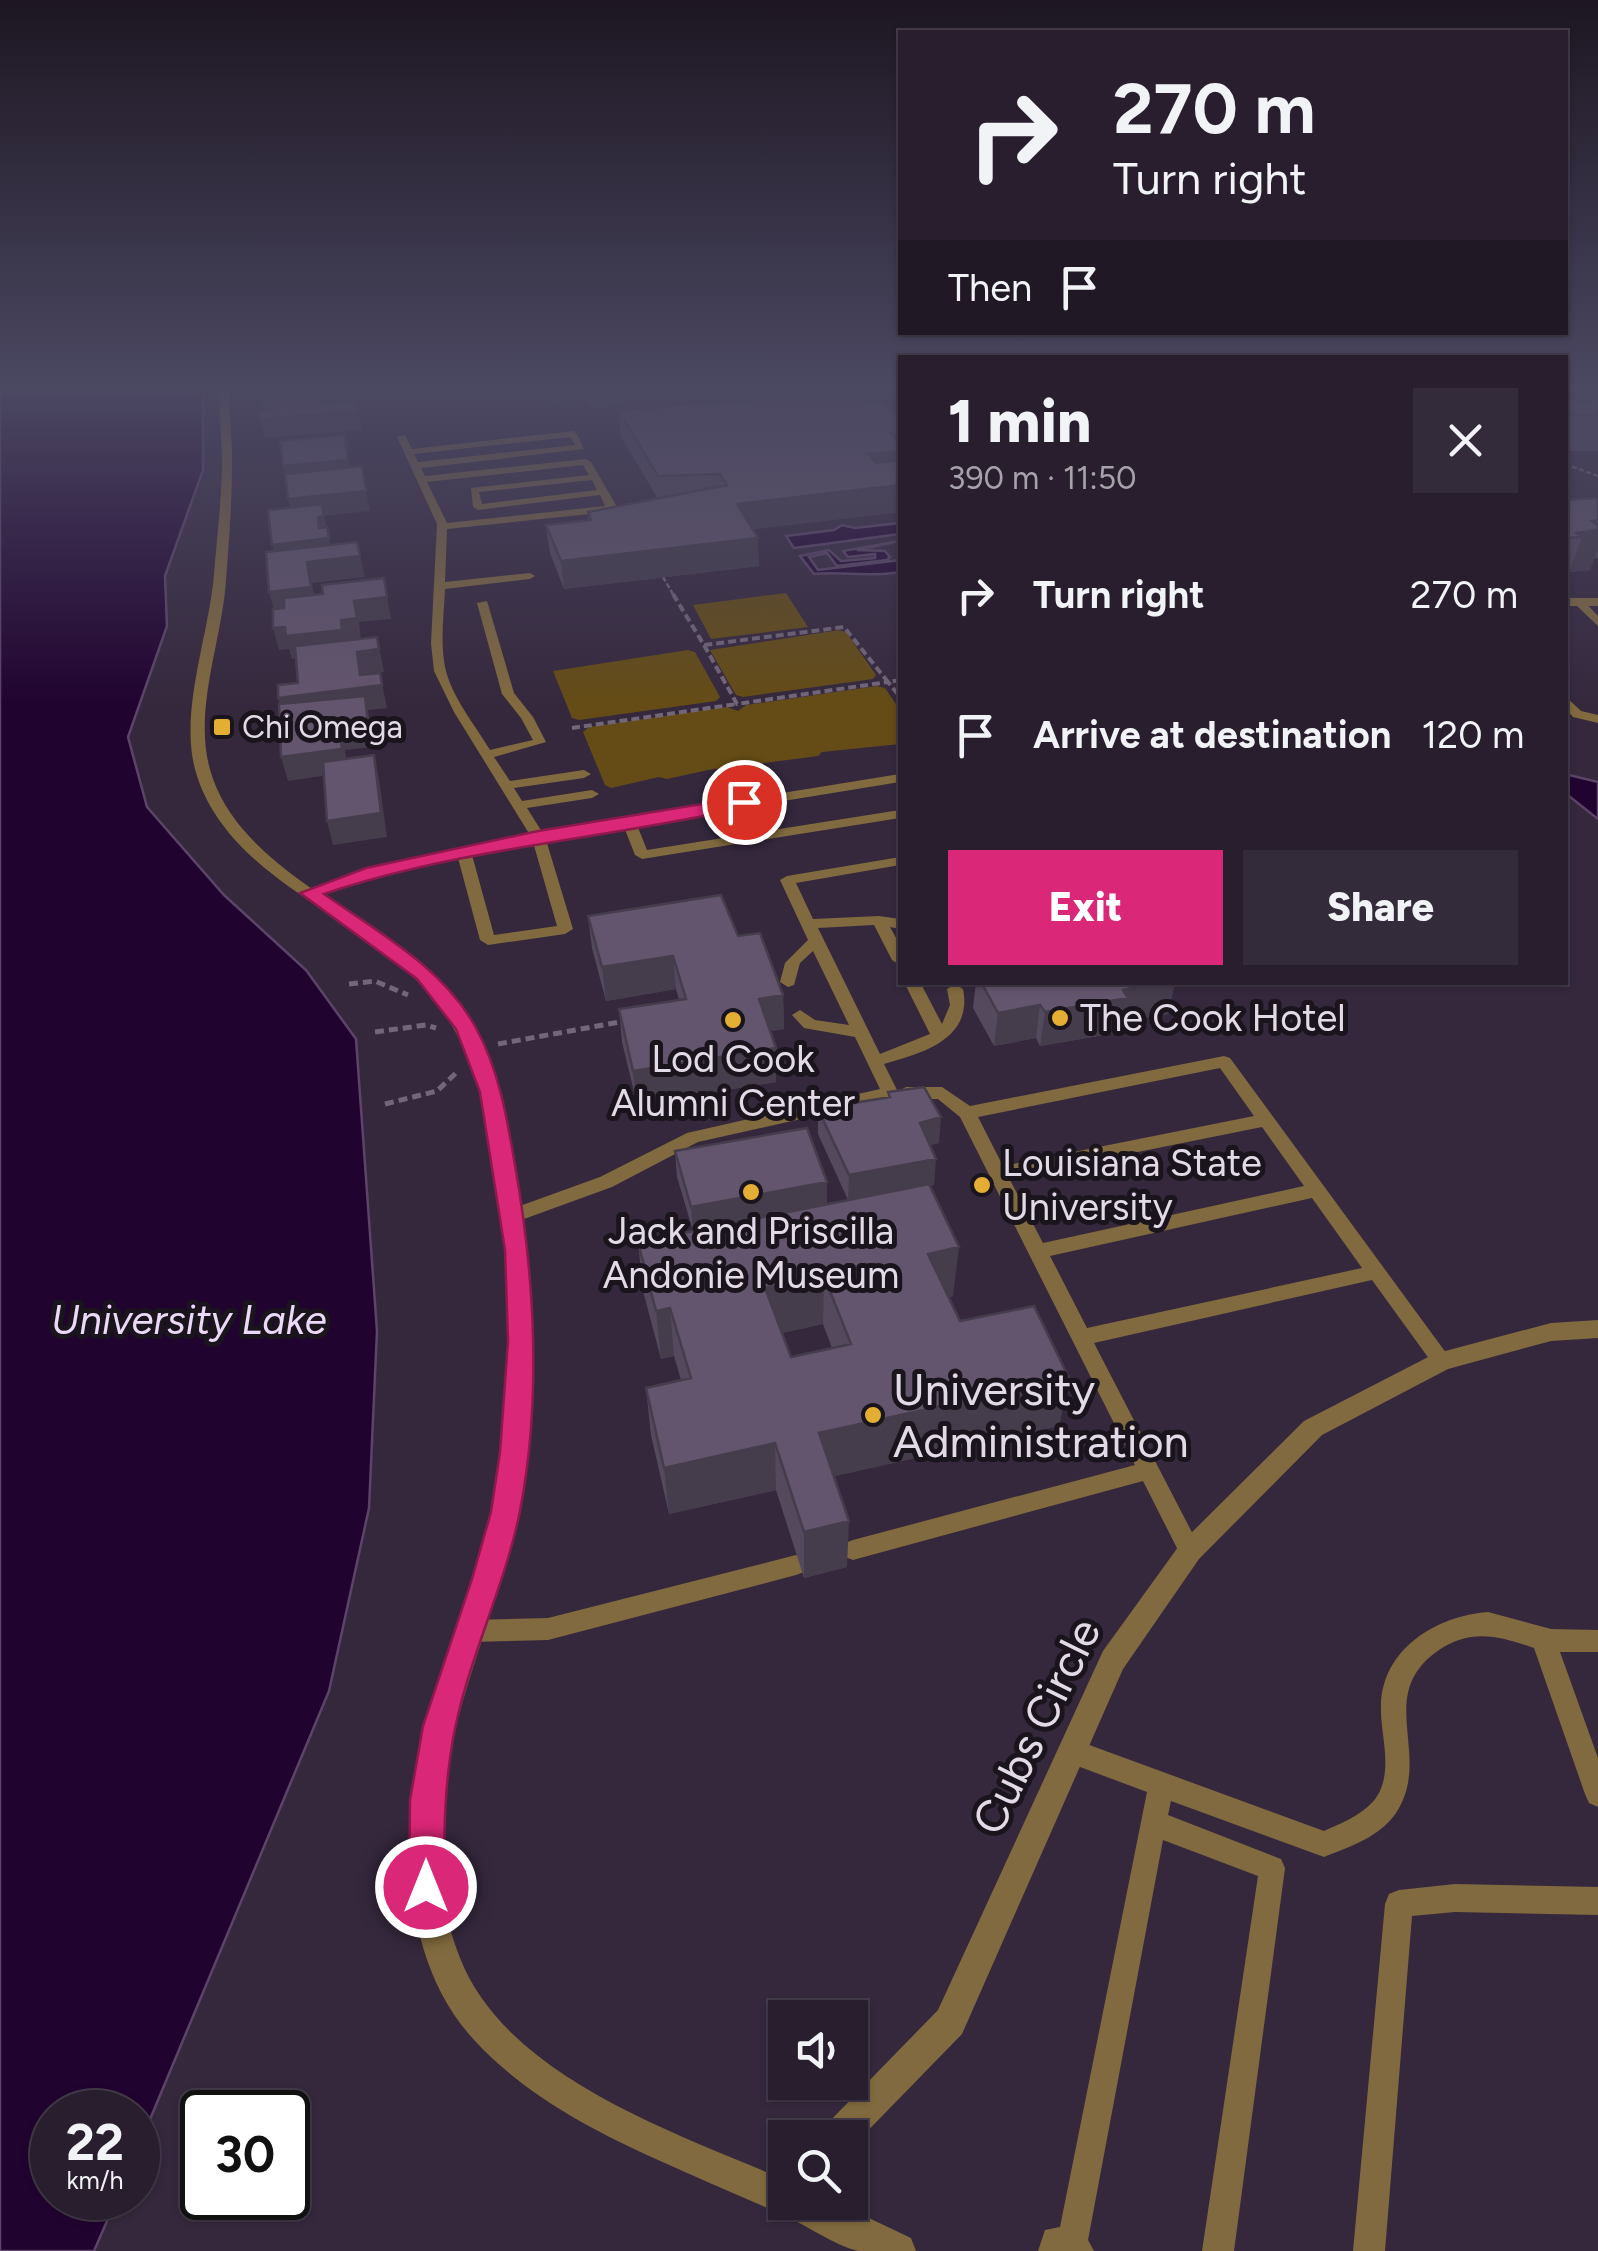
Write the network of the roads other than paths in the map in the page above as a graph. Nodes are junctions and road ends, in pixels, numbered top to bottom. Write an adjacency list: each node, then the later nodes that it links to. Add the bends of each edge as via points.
1 (225, 494): 26 (street, via 216,619 196,723 206,782 236,830)
2 (429, 494): 6 (lane)
3 (475, 494): 4 (lane, via 478,507)
4 (585, 494)
5 (603, 494): 6 (lane, via 610,509)
6 (442, 527): 8 (lane)
7 (530, 576): 8 (lane)
8 (438, 586): 15 (lane, via 440,672)
9 (1572, 602): 10 (street); 12 (lane)
10 (1598, 602)
11 (483, 603): 15 (lane, via 508,694 540,742)
12 (1598, 623)
13 (1571, 712): 14 (lane)
14 (1598, 720)
15 (489, 754): 18 (lane)
16 (584, 774): 18 (lane)
17 (898, 778): 22 (lane)
18 (508, 785): 20 (lane)
19 (592, 794): 20 (lane)
20 (520, 806): 23 (lane)
21 (898, 814): 22 (lane, via 642,855)
22 (628, 820): 23 (lane)
23 (538, 837): 24 (lane); 24 (lane, via 565,929 488,940)
24 (464, 853): 26 (lane)
25 (898, 861): 29 (lane, via 787,880)
26 (310, 893): 43 (street, via 424,975 466,1028 491,1092)
27 (879, 920): 28 (lane); 29 (lane); 30 (lane)
28 (898, 924)
29 (813, 933): 31 (lane, via 788,970); 35 (lane)
30 (898, 956)
31 (788, 982)
32 (914, 985): 36 (lane)
33 (955, 989): 36 (lane, via 958,1012)
34 (800, 1015): 35 (lane, via 810,1024)
35 (862, 1033): 37 (lane)
36 (939, 1035): 37 (lane, via 926,1047)
37 (875, 1061): 38 (lane)
38 (890, 1093): 39 (lane, via 942,1093); 43 (lane, via 693,1138 606,1182)
39 (967, 1113): 40 (lane, via 1224,1062); 41 (lane)
40 (1266, 1120): 41 (lane); 42 (lane)
41 (998, 1174): 44 (lane)
42 (1317, 1190): 44 (lane); 45 (lane)
43 (513, 1216): 53 (street, via 521,1341 514,1452 505,1512)
44 (1037, 1252): 47 (lane)
45 (1376, 1272): 47 (lane); 48 (lane)
46 (1598, 1329): 48 (street, Cubs Circle, via 1550,1332)
47 (1080, 1338): 49 (lane)
48 (1442, 1361): 51 (street, Cubs Circle, via 1312,1428)
49 (1147, 1471): 50 (lane); 51 (lane)
50 (853, 1550)
51 (1190, 1551): 56 (street, Cubs Circle, via 1113,1660)
52 (796, 1565): 53 (lane, via 548,1629)
53 (469, 1630): 62 (street, via 439,1726 427,1800 426,1887 458,1991 501,2044 564,2096)
54 (1543, 1639): 55 (lane); 57 (lane); 58 (lane, via 1480,1623 1438,1634 1403,1665 1394,1687 1398,1771 1391,1799 1361,1829 1324,1844)
55 (1598, 1641)
56 (1073, 1752): 58 (lane); 61 (street, Cubs Circle, via 950,2022)
57 (1596, 1780)
58 (1162, 1784): 59 (lane)
59 (1154, 1823): 64 (lane); 66 (lane, via 1272,1868)
60 (1598, 1902): 67 (lane, via 1455,1898 1399,1904)
61 (855, 2120)
62 (768, 2189)
63 (834, 2220): 65 (street)
64 (1068, 2250)
65 (898, 2251)
66 (1218, 2251)
67 (1368, 2251)

